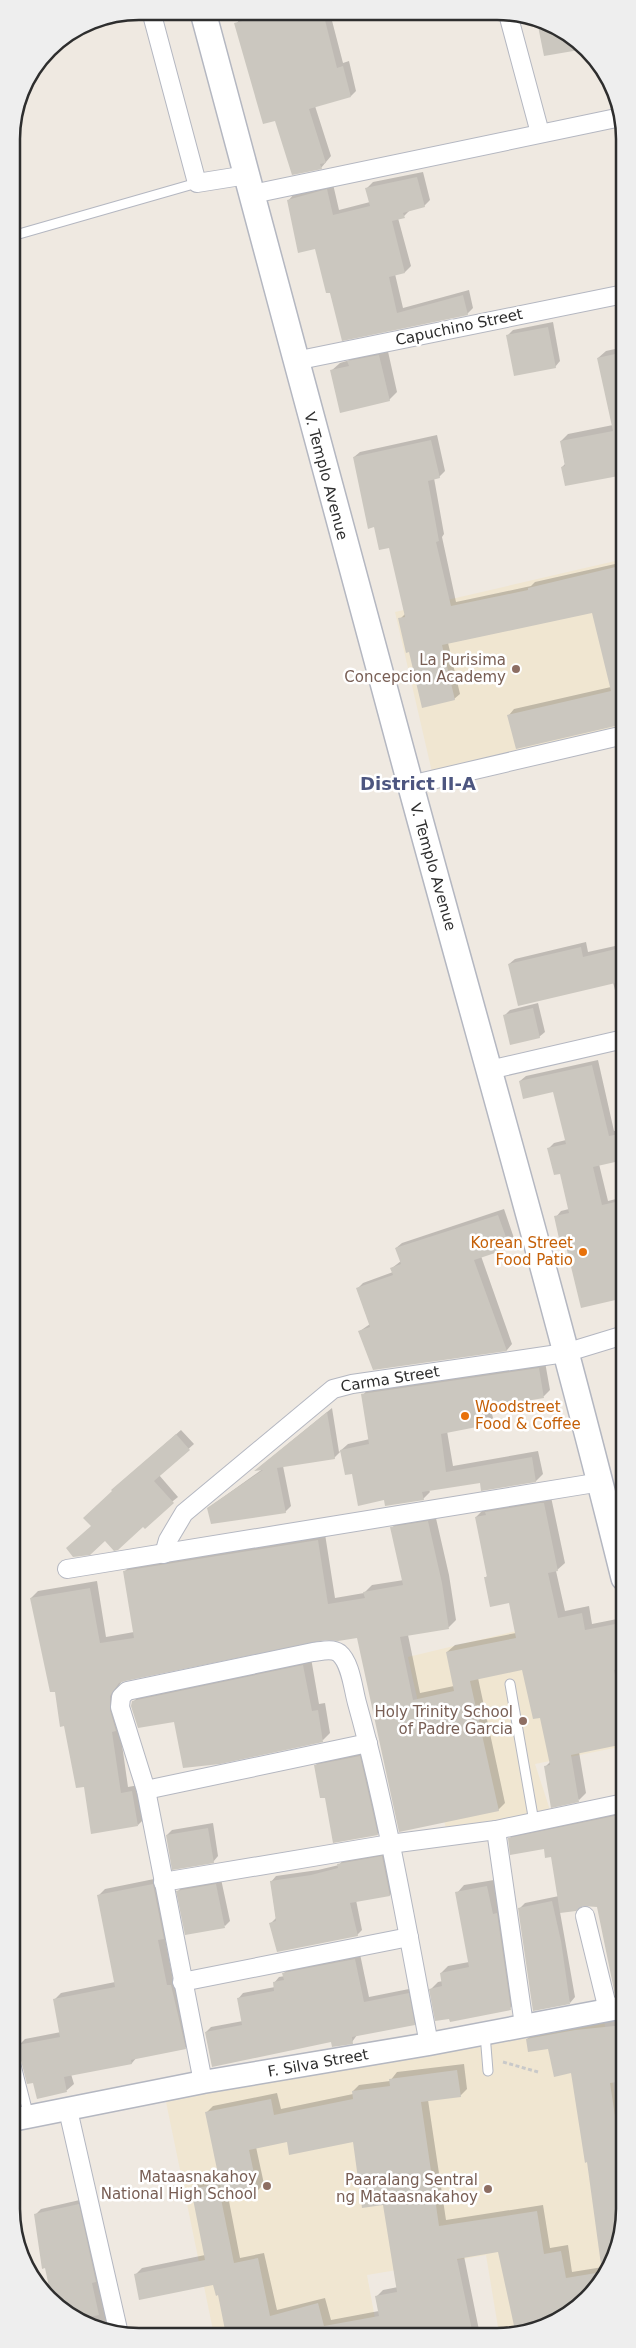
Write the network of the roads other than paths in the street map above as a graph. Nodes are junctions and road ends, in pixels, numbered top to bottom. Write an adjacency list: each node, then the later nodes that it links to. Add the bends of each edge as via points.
1 (154, 20): 6 (street)
2 (205, 20): 7 (main road, V. Templo Avenue)
3 (510, 21): 5 (street)
4 (614, 118): 5 (street)
5 (540, 133): 7 (street)
6 (197, 183): 7 (street); 8 (lane)
7 (250, 184): 10 (main road, V. Templo Avenue)
8 (20, 234)
9 (616, 296): 10 (street, Capuchino Street)
10 (295, 361): 12 (main road, V. Templo Avenue)
11 (616, 737): 12 (street)
12 (410, 785): 14 (main road, V. Templo Avenue)
13 (616, 1041): 14 (street)
14 (489, 1070): 16 (main road, V. Templo Avenue)
15 (616, 1337): 16 (street, Carma Street)
16 (565, 1353): 17 (main road, V. Templo Avenue); 19 (street, Carma Street, via 333,1389 184,1513 168,1540)
17 (600, 1482): 18 (main road, V. Templo Avenue); 19 (street)
18 (616, 1533)
19 (164, 1554): 20 (street)
20 (67, 1569)
21 (510, 1684): 25 (lane)
22 (368, 1743): 23 (street); 23 (street, via 346,1663 340,1654 331,1650 131,1690 122,1693 120,1707); 27 (street)
23 (146, 1790): 28 (street)
24 (616, 1805): 25 (street)
25 (534, 1822): 26 (street)
26 (496, 1830): 27 (street); 33 (street)
27 (390, 1844): 28 (street); 30 (street)
28 (163, 1882): 31 (street)
29 (585, 1916): 32 (street)
30 (409, 1937): 31 (street); 35 (street)
31 (182, 1982): 37 (street)
32 (616, 2008): 33 (street, F. Silva Street)
33 (524, 2025): 34 (street, F. Silva Street)
34 (485, 2033): 35 (street, F. Silva Street); 36 (lane)
35 (429, 2044): 37 (street, F. Silva Street)
36 (488, 2071)
37 (203, 2082): 38 (street, F. Silva Street)
38 (68, 2110): 39 (street, F. Silva Street); 40 (street)
39 (21, 2119)
40 (117, 2326)

